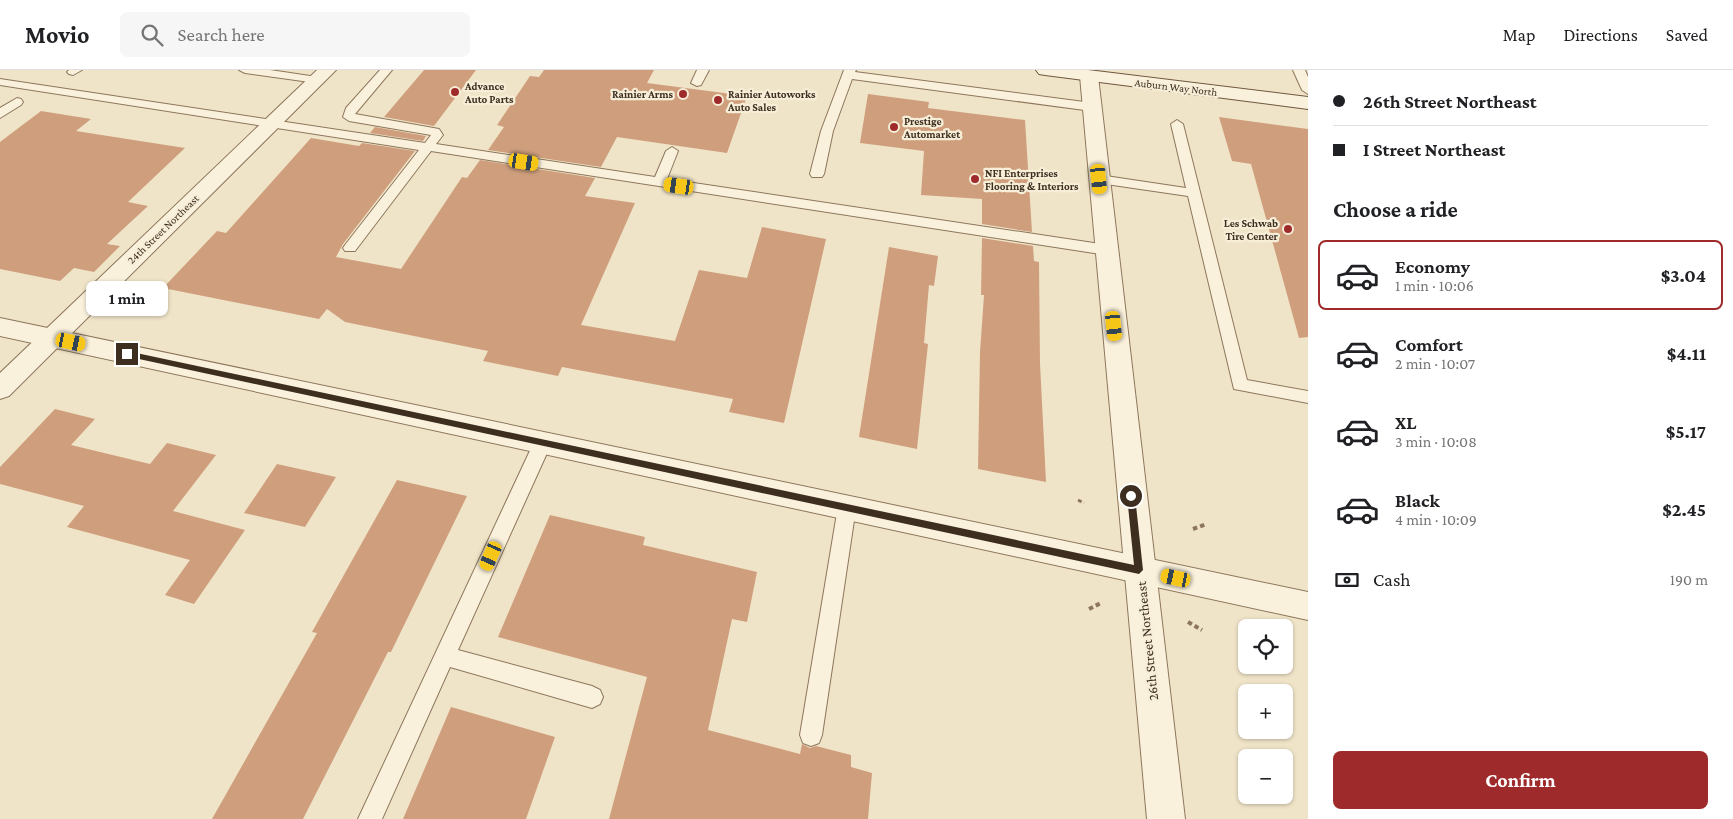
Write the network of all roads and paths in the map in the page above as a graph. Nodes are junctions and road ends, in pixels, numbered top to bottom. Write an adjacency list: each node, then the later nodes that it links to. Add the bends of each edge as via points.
1 (245, 70): 6 (lane)
2 (386, 70): 18 (lane, via 350,111 349,117 435,132 437,135)
3 (703, 70): 10 (lane)
4 (1045, 70): 8 (street, Auburn Way North)
5 (1299, 70): 11 (lane)
6 (323, 73): 16 (street, 24th Street Northeast)
7 (849, 73): 14 (lane); 20 (lane, via 827,131)
8 (1089, 76): 13 (street, Auburn Way North); 14 (street, 26th Street Northeast)
9 (0, 82): 16 (lane)
10 (697, 83)
11 (1308, 90)
12 (17, 102): 15 (lane)
13 (1308, 104)
14 (1092, 107): 21 (street, 26th Street Northeast)
15 (0, 114)
16 (271, 124): 18 (lane); 27 (street, 24th Street Northeast)
17 (1177, 124): 23 (lane)
18 (428, 148): 22 (lane); 24 (lane)
19 (672, 151): 22 (lane)
20 (818, 174)
21 (1099, 179): 23 (lane); 25 (street, 26th Street Northeast)
22 (659, 183): 25 (lane)
23 (1194, 193): 29 (lane, via 1240,385)
24 (350, 248)
25 (1107, 250): 36 (street, 26th Street Northeast)
26 (0, 327): 27 (street)
27 (52, 338): 28 (street, 24th Street Northeast); 30 (street)
28 (0, 389)
29 (1308, 397)
30 (543, 442): 33 (street); 42 (lane)
31 (1078, 500): 32 (path)
32 (1084, 503)
33 (848, 507): 36 (street); 44 (lane)
34 (1207, 524): 35 (path)
35 (1193, 528)
36 (1139, 570): 38 (street); 46 (street, 26th Street Northeast)
37 (1101, 603): 39 (path)
38 (1308, 606)
39 (1089, 609)
40 (1188, 622): 41 (path)
41 (1202, 630)
42 (445, 656): 43 (lane); 45 (lane)
43 (592, 697)
44 (811, 735)
45 (370, 819)
46 (1166, 819)

